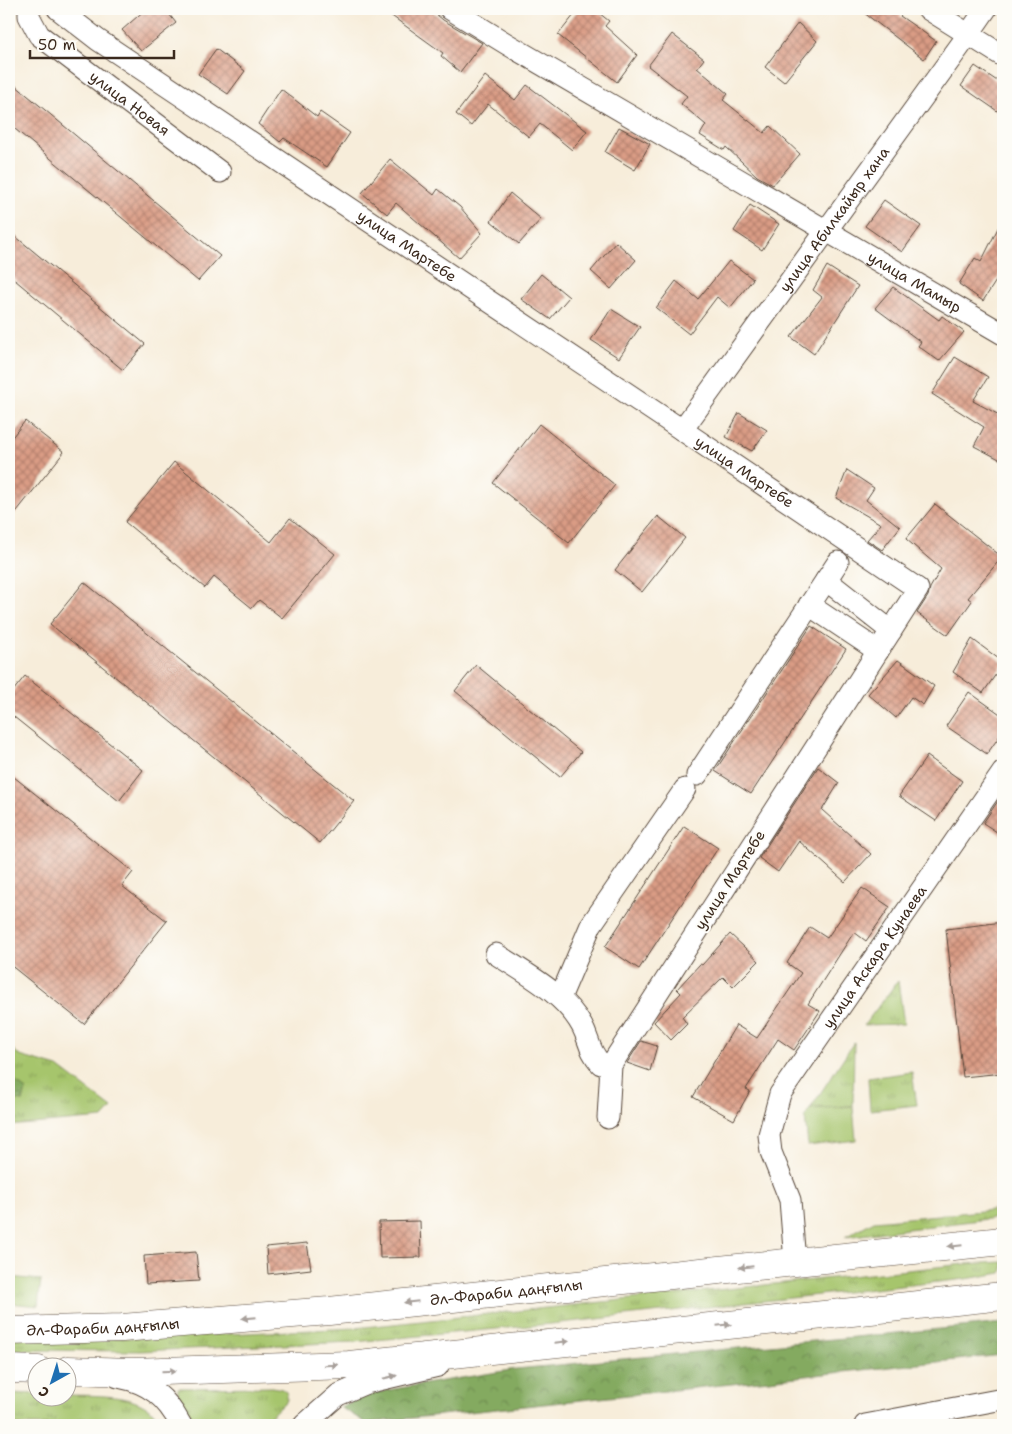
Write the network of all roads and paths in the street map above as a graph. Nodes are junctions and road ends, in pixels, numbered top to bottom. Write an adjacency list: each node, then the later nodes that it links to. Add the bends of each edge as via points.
1 (29, 9): 8 (street, улица Новая, via 38,35)
2 (58, 9): 11 (street, улица Мартебе, via 98,40)
3 (450, 9): 9 (street, улица Мамыр)
4 (928, 9): 6 (street)
5 (986, 9): 6 (street, улица Абилкайыр хана)
6 (968, 35): 7 (street); 9 (street, улица Абилкайыр хана)
7 (1003, 56)
8 (220, 172)
9 (827, 229): 10 (street, улица Мамыр); 11 (street, улица Абилкайыр хана)
10 (1003, 334)
11 (682, 430): 15 (street, улица Мартебе, via 918,589)
12 (838, 562): 13 (street)
13 (826, 580): 14 (street); 15 (street)
14 (809, 604): 16 (street); 19 (street, via 591,925)
15 (891, 631): 16 (street, улица Мартебе)
16 (878, 651): 20 (street, улица Мартебе)
17 (1003, 772): 23 (street, улица Аскара Кунаева, via 780,1094 769,1136 771,1152 790,1200)
18 (496, 954): 19 (street)
19 (560, 998): 20 (street, via 582,1026 592,1054 601,1064)
20 (611, 1065): 21 (street, улица Мартебе)
21 (608, 1118)
22 (1003, 1241): 23 (main road, Әл-Фараби даңғылы, one-way to 23)
23 (795, 1262): 25 (main road, Әл-Фараби даңғылы, one-way to 25, via 329,1311 122,1328)
24 (1003, 1296): 26 (main road, one-way to 24)
25 (9, 1331)
26 (522, 1346): 29 (main road, one-way to 26, via 349,1364); 33 (street, one-way to 26, via 338,1395 366,1383)
27 (9, 1369): 28 (main road)
28 (28, 1370)
29 (78, 1371)
30 (78, 1371): 32 (street, via 145,1385 160,1395)
31 (1003, 1399): 34 (street)
32 (181, 1425)
33 (304, 1425)
34 (865, 1425)

